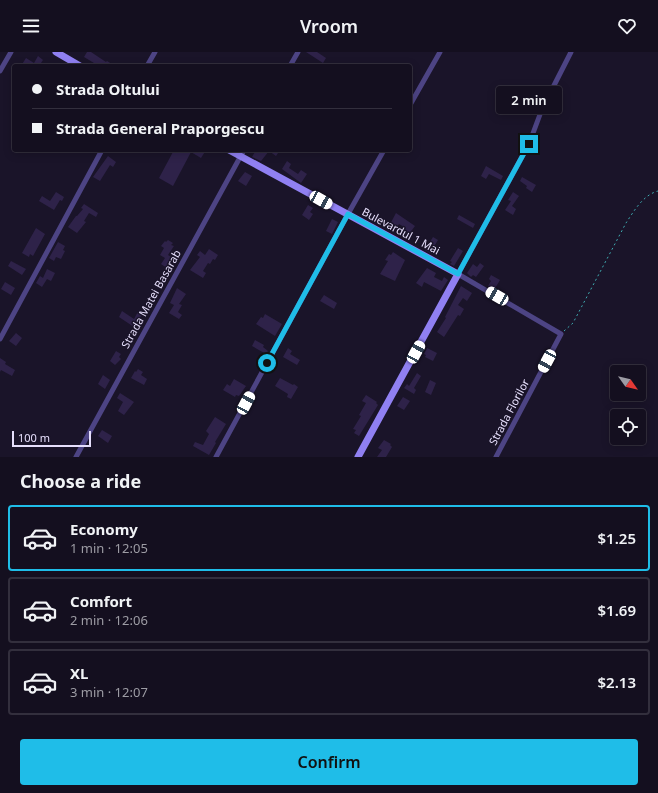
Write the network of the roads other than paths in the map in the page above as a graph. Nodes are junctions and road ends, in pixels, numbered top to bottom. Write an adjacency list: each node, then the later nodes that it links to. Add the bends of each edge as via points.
1 (11, 52): 10 (street)
2 (56, 52): 7 (street)
3 (155, 52): 8 (street)
4 (298, 52): 9 (street)
5 (440, 52): 11 (street)
6 (571, 52): 16 (street, via 542,109 529,144)
7 (77, 64)
8 (148, 64)
9 (291, 64)
10 (0, 71)
11 (412, 101)
12 (101, 152): 18 (street)
13 (383, 152): 15 (street)
14 (242, 153): 15 (street, Bulevardul 1 Mai); 19 (street, Strada Matei Basarab)
15 (348, 214): 16 (street, Bulevardul 1 Mai); 20 (street)
16 (458, 274): 17 (street, Bulevardul 1 Mai); 21 (street)
17 (561, 334): 22 (street, Strada Florilor)
18 (0, 339)
19 (76, 457)
20 (216, 457)
21 (358, 457)
22 (496, 457)

